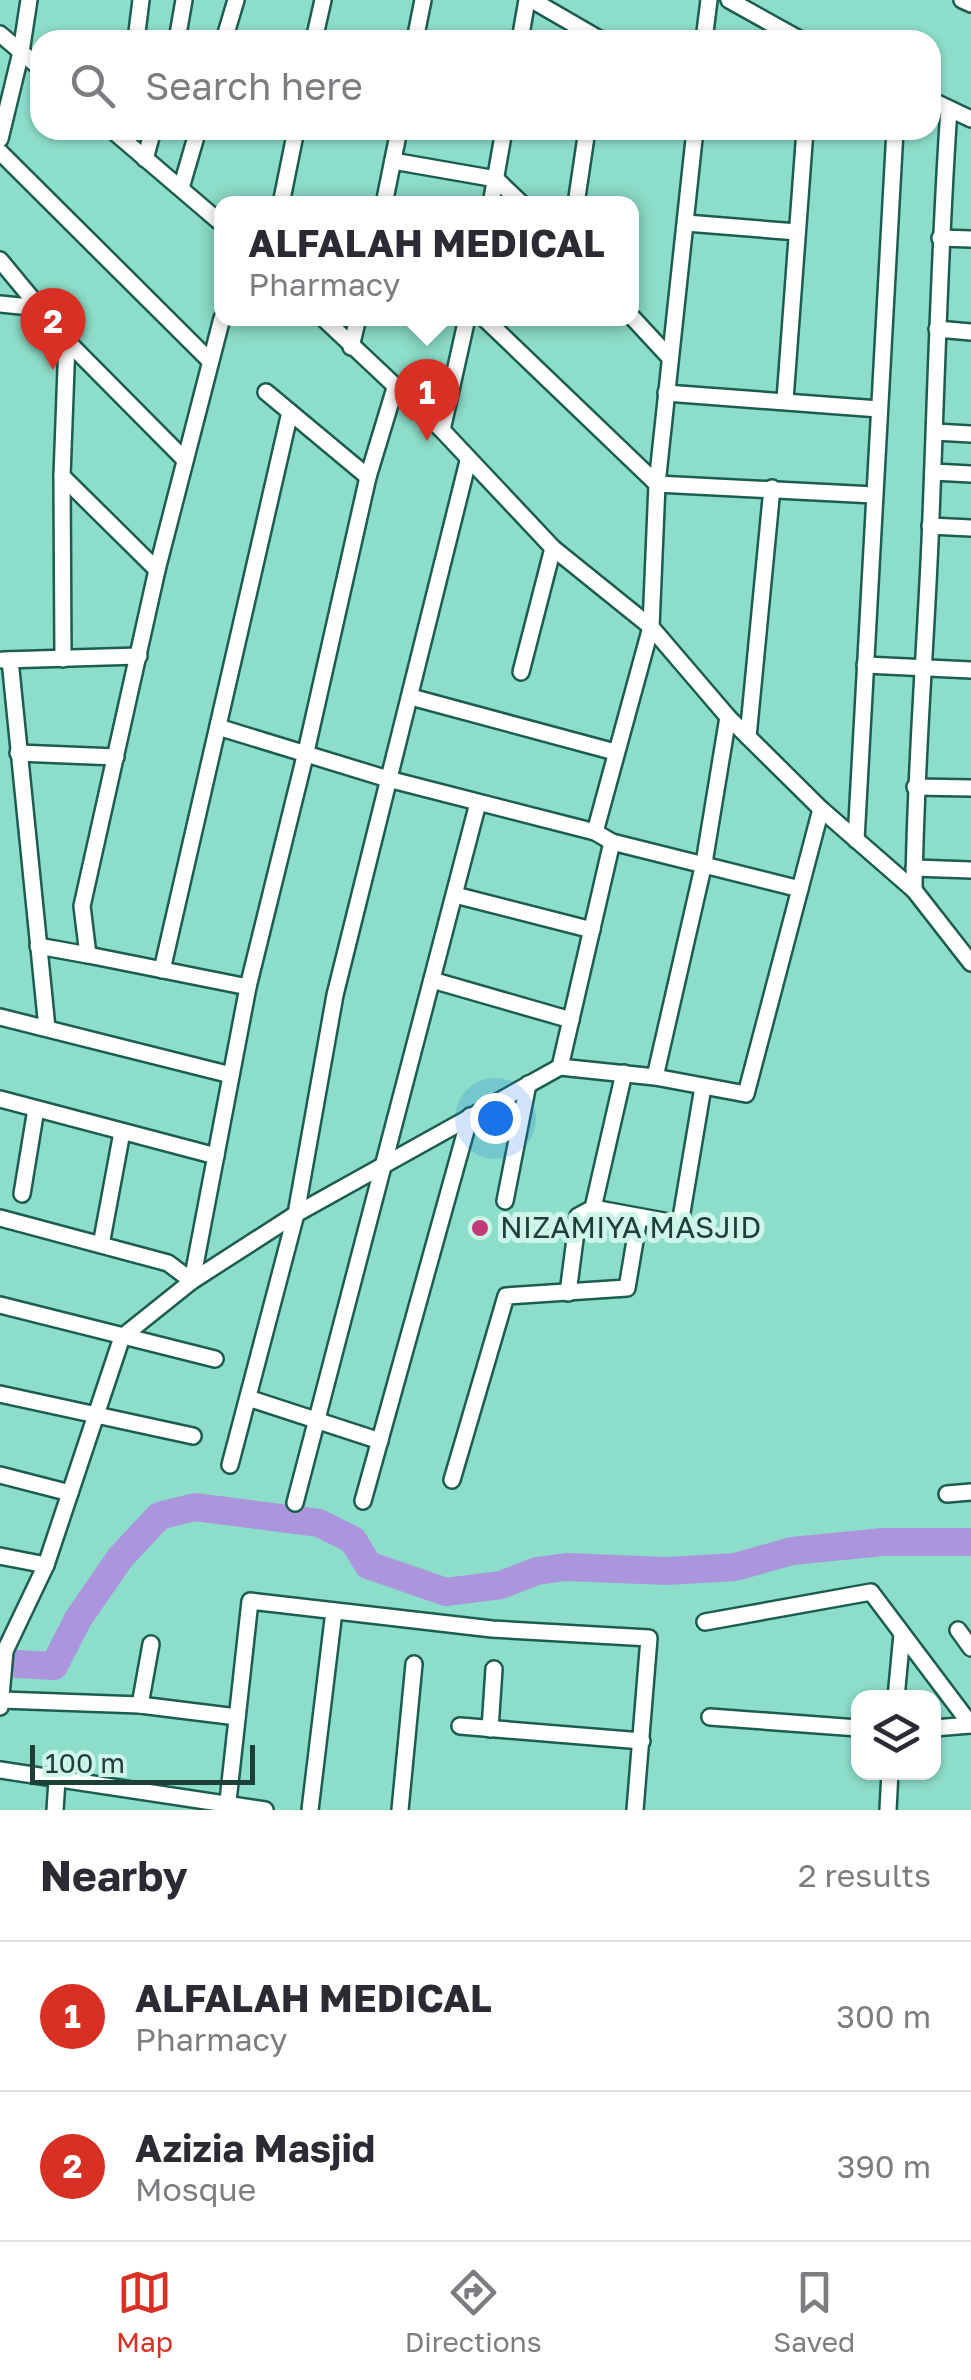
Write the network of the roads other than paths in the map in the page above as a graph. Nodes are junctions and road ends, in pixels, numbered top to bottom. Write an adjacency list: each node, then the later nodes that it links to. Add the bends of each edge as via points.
1 (29, 0): 22 (street)
2 (141, 0): 12 (street)
3 (184, 0): 13 (street)
4 (236, 0): 14 (street)
5 (322, 0): 15 (street)
6 (422, 0): 16 (street)
7 (530, 0): 17 (street); 18 (street)
8 (709, 0): 19 (street)
9 (729, 0): 20 (street)
10 (962, 0): 11 (street)
11 (971, 4)
12 (137, 30)
13 (178, 30)
14 (227, 30)
15 (316, 30)
16 (417, 30)
17 (522, 30)
18 (582, 30)
19 (705, 30)
20 (782, 30)
21 (0, 34): 22 (street)
22 (21, 52): 23 (street); 24 (street)
23 (30, 60)
24 (6, 85): 28 (street)
25 (941, 105): 26 (street)
26 (949, 109): 27 (street); 52 (street)
27 (971, 120)
28 (0, 139)
29 (126, 140): 40 (street)
30 (150, 140): 40 (street)
31 (195, 140): 43 (street)
32 (294, 140): 44 (street)
33 (397, 140): 41 (street)
34 (502, 140): 42 (street)
35 (586, 140): 48 (street)
36 (694, 140): 50 (street)
37 (804, 140): 51 (street)
38 (894, 140): 73 (street)
39 (0, 152): 68 (street)
40 (145, 159): 43 (street)
41 (394, 160): 42 (street); 45 (street)
42 (496, 179): 46 (street); 47 (street)
43 (182, 188): 49 (street)
44 (283, 196)
45 (386, 196)
46 (492, 196)
47 (514, 196)
48 (577, 196)
49 (214, 217)
50 (686, 223): 51 (street); 67 (street)
51 (797, 232): 72 (street)
52 (940, 238): 53 (street); 63 (street)
53 (971, 240)
54 (0, 260): 56 (street)
55 (0, 304): 56 (street)
56 (40, 308): 65 (street)
57 (639, 325): 67 (street)
58 (220, 326): 68 (street)
59 (331, 326): 66 (street)
60 (356, 326): 66 (street)
61 (465, 326): 75 (street)
62 (492, 326): 84 (street)
63 (937, 329): 64 (street); 76 (street)
64 (971, 332)
65 (67, 342): 78 (street); 82 (street)
66 (351, 346): 69 (street)
67 (670, 358): 71 (street)
68 (209, 360): 78 (street)
69 (394, 388): 75 (street); 83 (street)
70 (266, 392): 74 (street)
71 (666, 393): 72 (street); 84 (street)
72 (785, 400): 73 (street)
73 (879, 408): 86 (street)
74 (290, 412): 83 (street); 101 (street)
75 (442, 430): 79 (street)
76 (934, 432): 77 (street); 80 (street)
77 (971, 434)
78 (185, 460): 90 (street)
79 (468, 461): 89 (street); 99 (street)
80 (933, 472): 81 (street); 87 (street)
81 (971, 474)
82 (62, 476): 90 (street); 93 (street)
83 (368, 477): 103 (street)
84 (658, 484): 85 (street); 91 (street)
85 (772, 488): 86 (street); 102 (street)
86 (874, 496): 95 (street)
87 (930, 526): 88 (street); 96 (street)
88 (971, 528)
89 (553, 548): 91 (street); 98 (street)
90 (157, 570): 92 (street)
91 (651, 627): 100 (street); 104 (street)
92 (139, 656): 93 (street); 106 (street)
93 (63, 659): 94 (street)
94 (5, 660): 105 (street)
95 (865, 665): 96 (street); 113 (street)
96 (924, 668): 97 (street); 108 (street)
97 (971, 670)
98 (521, 672)
99 (411, 697): 104 (street); 107 (street)
100 (728, 717): 102 (street); 115 (street)
101 (218, 727): 103 (street); 125 (street)
102 (748, 737): 111 (street)
103 (306, 752): 107 (street); 127 (street)
104 (615, 752): 112 (street)
105 (18, 753): 106 (street); 122 (street)
106 (116, 757): 123 (street, via 82,906)
107 (388, 780): 110 (street); 146 (street, via 335,995)
108 (916, 787): 109 (street); 116 (street)
109 (971, 788)
110 (478, 802): 112 (street); 120 (street)
111 (821, 809): 113 (street); 118 (street)
112 (595, 832): 114 (street)
113 (856, 840): 119 (street)
114 (612, 842): 115 (street); 121 (street)
115 (704, 863): 118 (street); 134 (street)
116 (914, 868): 117 (street); 119 (street)
117 (971, 870)
118 (800, 889): 136 (street, via 746,1094)
119 (914, 890): 124 (street)
120 (455, 895): 121 (street); 126 (street)
121 (592, 930): 129 (street)
122 (38, 946): 123 (street); 130 (street)
123 (88, 955): 125 (street)
124 (971, 963)
125 (162, 970): 127 (street)
126 (432, 980): 129 (street); 142 (street)
127 (248, 987): 133 (street)
128 (0, 1017): 130 (street)
129 (571, 1020): 131 (street)
130 (47, 1028): 133 (street)
131 (560, 1067): 132 (street); 135 (street)
132 (624, 1073): 134 (street); 145 (street)
133 (231, 1075): 141 (street)
134 (655, 1077): 136 (street)
135 (528, 1084): 139 (street); 144 (street)
136 (704, 1087): 147 (street, via 680,1224)
137 (0, 1099): 138 (street)
138 (36, 1109): 140 (street); 143 (street)
139 (470, 1116): 142 (street); 160 (street)
140 (122, 1132): 141 (street); 149 (street)
141 (216, 1156): 150 (street)
142 (384, 1163): 146 (street); 158 (street)
143 (22, 1194)
144 (505, 1202)
145 (593, 1208): 147 (street); 151 (street, via 578,1216)
146 (296, 1214): 150 (street); 156 (street)
147 (638, 1216): 151 (street, via 627,1288)
148 (0, 1218): 149 (street)
149 (102, 1245): 150 (street, via 168,1263)
150 (192, 1281): 153 (street)
151 (568, 1294): 163 (street, via 506,1296)
152 (0, 1305): 153 (street)
153 (122, 1337): 154 (street); 157 (street)
154 (215, 1359)
155 (0, 1394): 157 (street)
156 (248, 1398): 158 (street); 161 (street)
157 (96, 1416): 159 (street); 165 (street)
158 (316, 1420): 160 (street); 168 (street)
159 (193, 1436)
160 (380, 1441): 167 (street)
161 (230, 1465)
162 (0, 1475): 165 (street)
163 (452, 1480)
164 (971, 1492): 166 (street)
165 (70, 1493): 170 (street)
166 (947, 1494)
167 (363, 1501)
168 (295, 1502)
169 (0, 1556): 170 (street)
170 (46, 1564): 180 (street, via 4,1651)
171 (334, 1610): 182 (street, via 250,1601); 189 (street, via 649,1638); 198 (street)
172 (704, 1622): 174 (street, via 872,1592)
173 (958, 1630): 176 (street)
174 (902, 1634): 179 (street); 184 (street)
175 (151, 1644): 181 (street)
176 (971, 1648)
177 (414, 1664): 199 (street)
178 (494, 1669): 188 (street)
179 (897, 1690)
180 (1, 1698): 181 (street)
181 (140, 1704): 182 (street)
182 (236, 1717): 194 (street)
183 (710, 1717): 186 (street)
184 (971, 1725): 187 (street)
185 (460, 1726): 188 (street)
186 (851, 1727)
187 (941, 1727)
188 (490, 1729): 189 (street)
189 (642, 1741): 200 (street)
190 (0, 1770): 191 (street)
191 (57, 1780): 193 (street); 195 (street)
192 (890, 1780): 201 (street)
193 (143, 1792): 194 (street); 196 (street)
194 (227, 1808): 197 (street)
195 (55, 1810)
196 (141, 1810)
197 (265, 1810)
198 (310, 1810)
199 (400, 1810)
200 (635, 1810)
201 (888, 1810)

